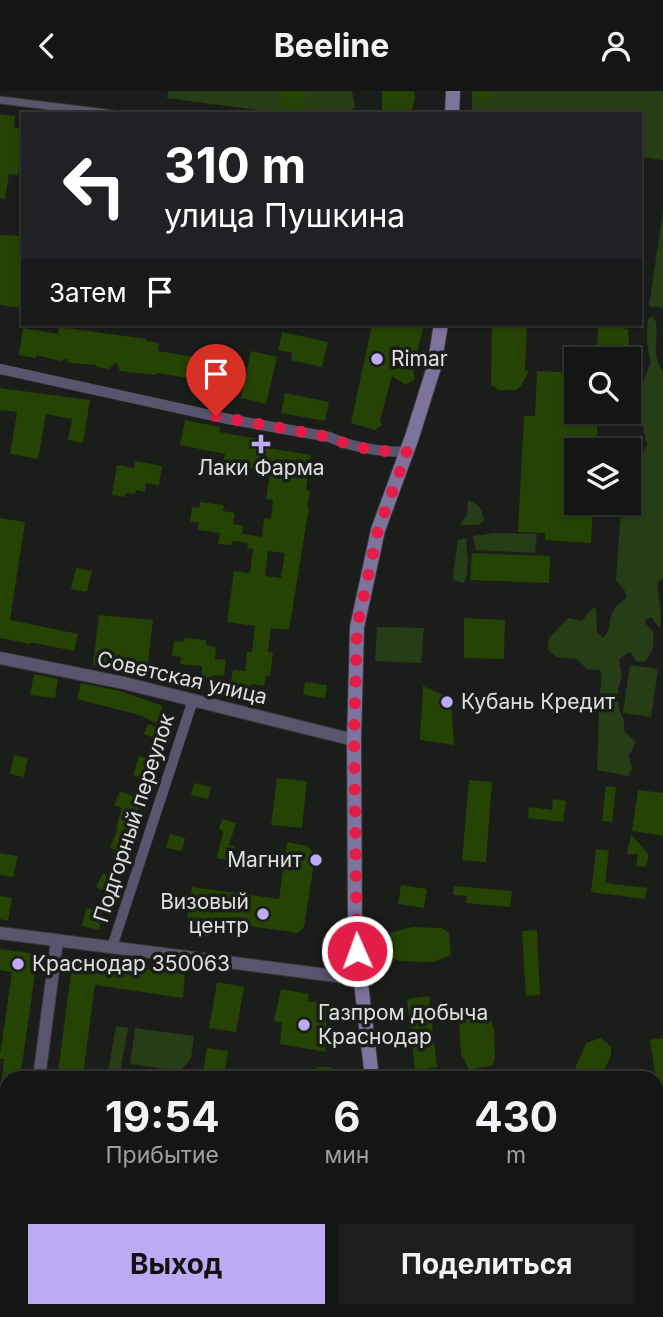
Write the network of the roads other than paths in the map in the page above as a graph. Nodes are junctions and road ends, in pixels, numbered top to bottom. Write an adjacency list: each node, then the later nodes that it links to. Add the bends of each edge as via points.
1 (453, 91): 4 (main road)
2 (0, 100): 3 (street)
3 (98, 112)
4 (452, 112)
5 (441, 326): 7 (main road, via 434,367)
6 (0, 369): 7 (street, via 386,452)
7 (407, 452): 10 (main road, via 378,530 363,594 355,660)
8 (0, 658): 9 (street, Советская улица)
9 (193, 700): 10 (street, Советская улица); 13 (street, Подгорный переулок)
10 (354, 740): 14 (main road)
11 (0, 933): 12 (street)
12 (57, 941): 13 (street); 15 (street)
13 (112, 947): 14 (street)
14 (359, 979): 16 (main road)
15 (40, 1071)
16 (371, 1071)

